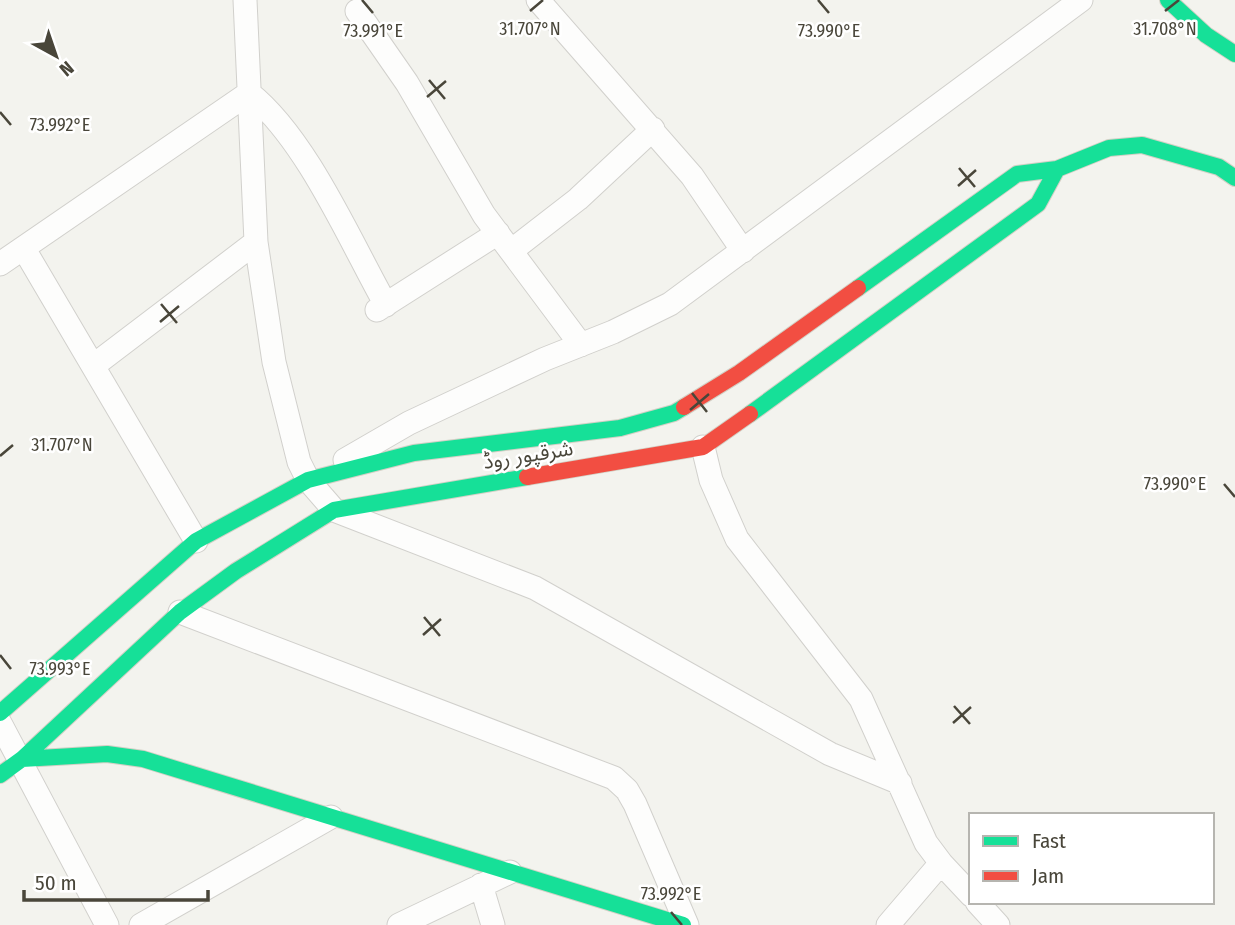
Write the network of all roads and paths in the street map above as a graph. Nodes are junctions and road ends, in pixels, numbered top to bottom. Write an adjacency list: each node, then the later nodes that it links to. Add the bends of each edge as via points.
1 (245, 0): 7 (street)
2 (538, 0): 8 (street)
3 (1081, 0): 14 (street)
4 (1168, 0): 6 (main road, via 1206,36)
5 (357, 11): 12 (street, via 407,83)
6 (1235, 54)
7 (249, 93): 11 (street); 12 (street, via 282,127 309,167 381,307); 13 (street)
8 (653, 129): 12 (street, via 578,199); 14 (street)
9 (1057, 169): 10 (main road, شرقپور روڈ, via 1109,148 1142,145 1219,167); 18 (main road, شرقپور روڈ, via 1038,204); 19 (main road, شرقپور روڈ, via 1017,174 739,373 674,413 620,428 414,453)
10 (1235, 178)
11 (256, 242): 17 (street); 19 (street, via 274,362 299,462)
12 (504, 242): 16 (street)
13 (24, 249): 15 (street); 17 (street)
14 (743, 251): 16 (street, via 670,304)
15 (0, 264)
16 (581, 345): 19 (street, via 409,423)
17 (93, 366): 21 (street)
18 (703, 447): 20 (main road, شرقپور روڈ); 27 (street, via 711,480 737,539 861,699)
19 (308, 480): 20 (street); 21 (main road, شرقپور روڈ)
20 (334, 510): 22 (main road, شرقپور روڈ, via 236,570); 27 (street, via 535,588 830,754)
21 (196, 541): 23 (main road, شرقپور روڈ)
22 (180, 612): 25 (main road, شرقپور روڈ); 38 (street, via 614,778 635,804)
23 (0, 713)
24 (0, 723): 25 (street)
25 (22, 759): 26 (main road, شرقپور روڈ); 28 (main road, via 107,754 144,759); 34 (street)
26 (0, 775)
27 (900, 783): 29 (street, via 926,843)
28 (331, 817): 30 (main road); 35 (street)
29 (941, 863): 32 (street); 39 (street)
30 (510, 872): 31 (street); 38 (main road)
31 (481, 885): 36 (street); 37 (street)
32 (969, 893)
33 (979, 904): 40 (street)
34 (107, 925)
35 (141, 925)
36 (399, 925)
37 (493, 925)
38 (685, 925)
39 (888, 925)
40 (998, 925)

